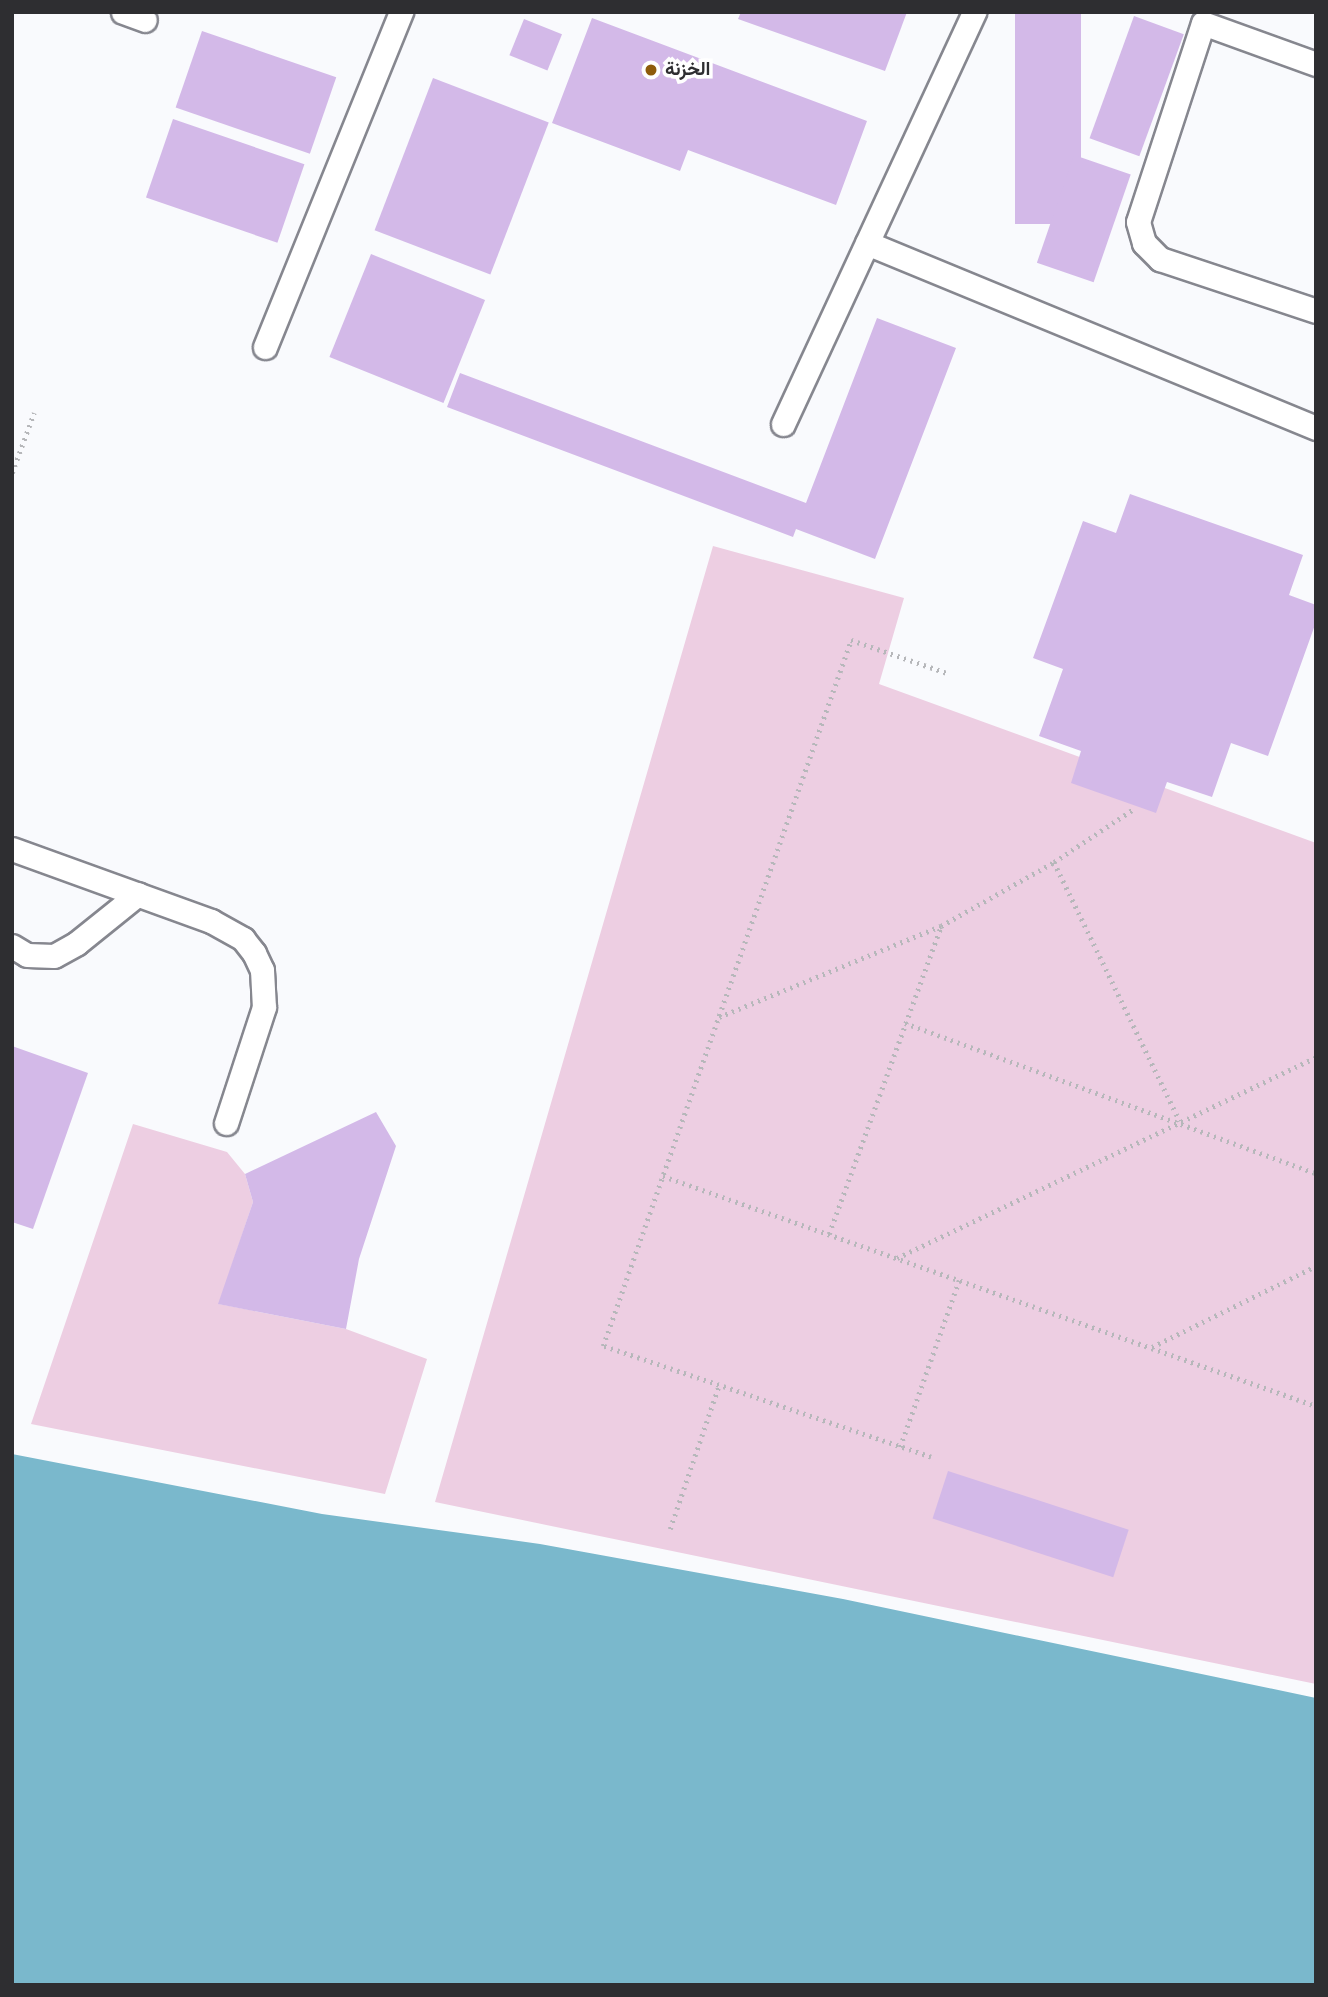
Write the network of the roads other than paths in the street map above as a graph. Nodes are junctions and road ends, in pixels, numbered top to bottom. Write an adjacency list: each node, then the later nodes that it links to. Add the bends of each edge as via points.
1 (123, 12): 5 (lane)
2 (401, 12): 9 (lane)
3 (974, 12): 7 (lane)
4 (1205, 18): 6 (lane); 8 (lane, via 1140,212 1140,233 1160,259)
5 (145, 20)
6 (1316, 64)
7 (867, 243): 10 (lane); 11 (lane)
8 (1316, 311)
9 (265, 347)
10 (783, 424)
11 (1316, 428)
12 (12, 849): 13 (lane)
13 (138, 894): 14 (lane, via 54,956 27,955); 15 (lane, via 228,928 249,946 262,970 264,1007)
14 (12, 946)
15 (226, 1123)

